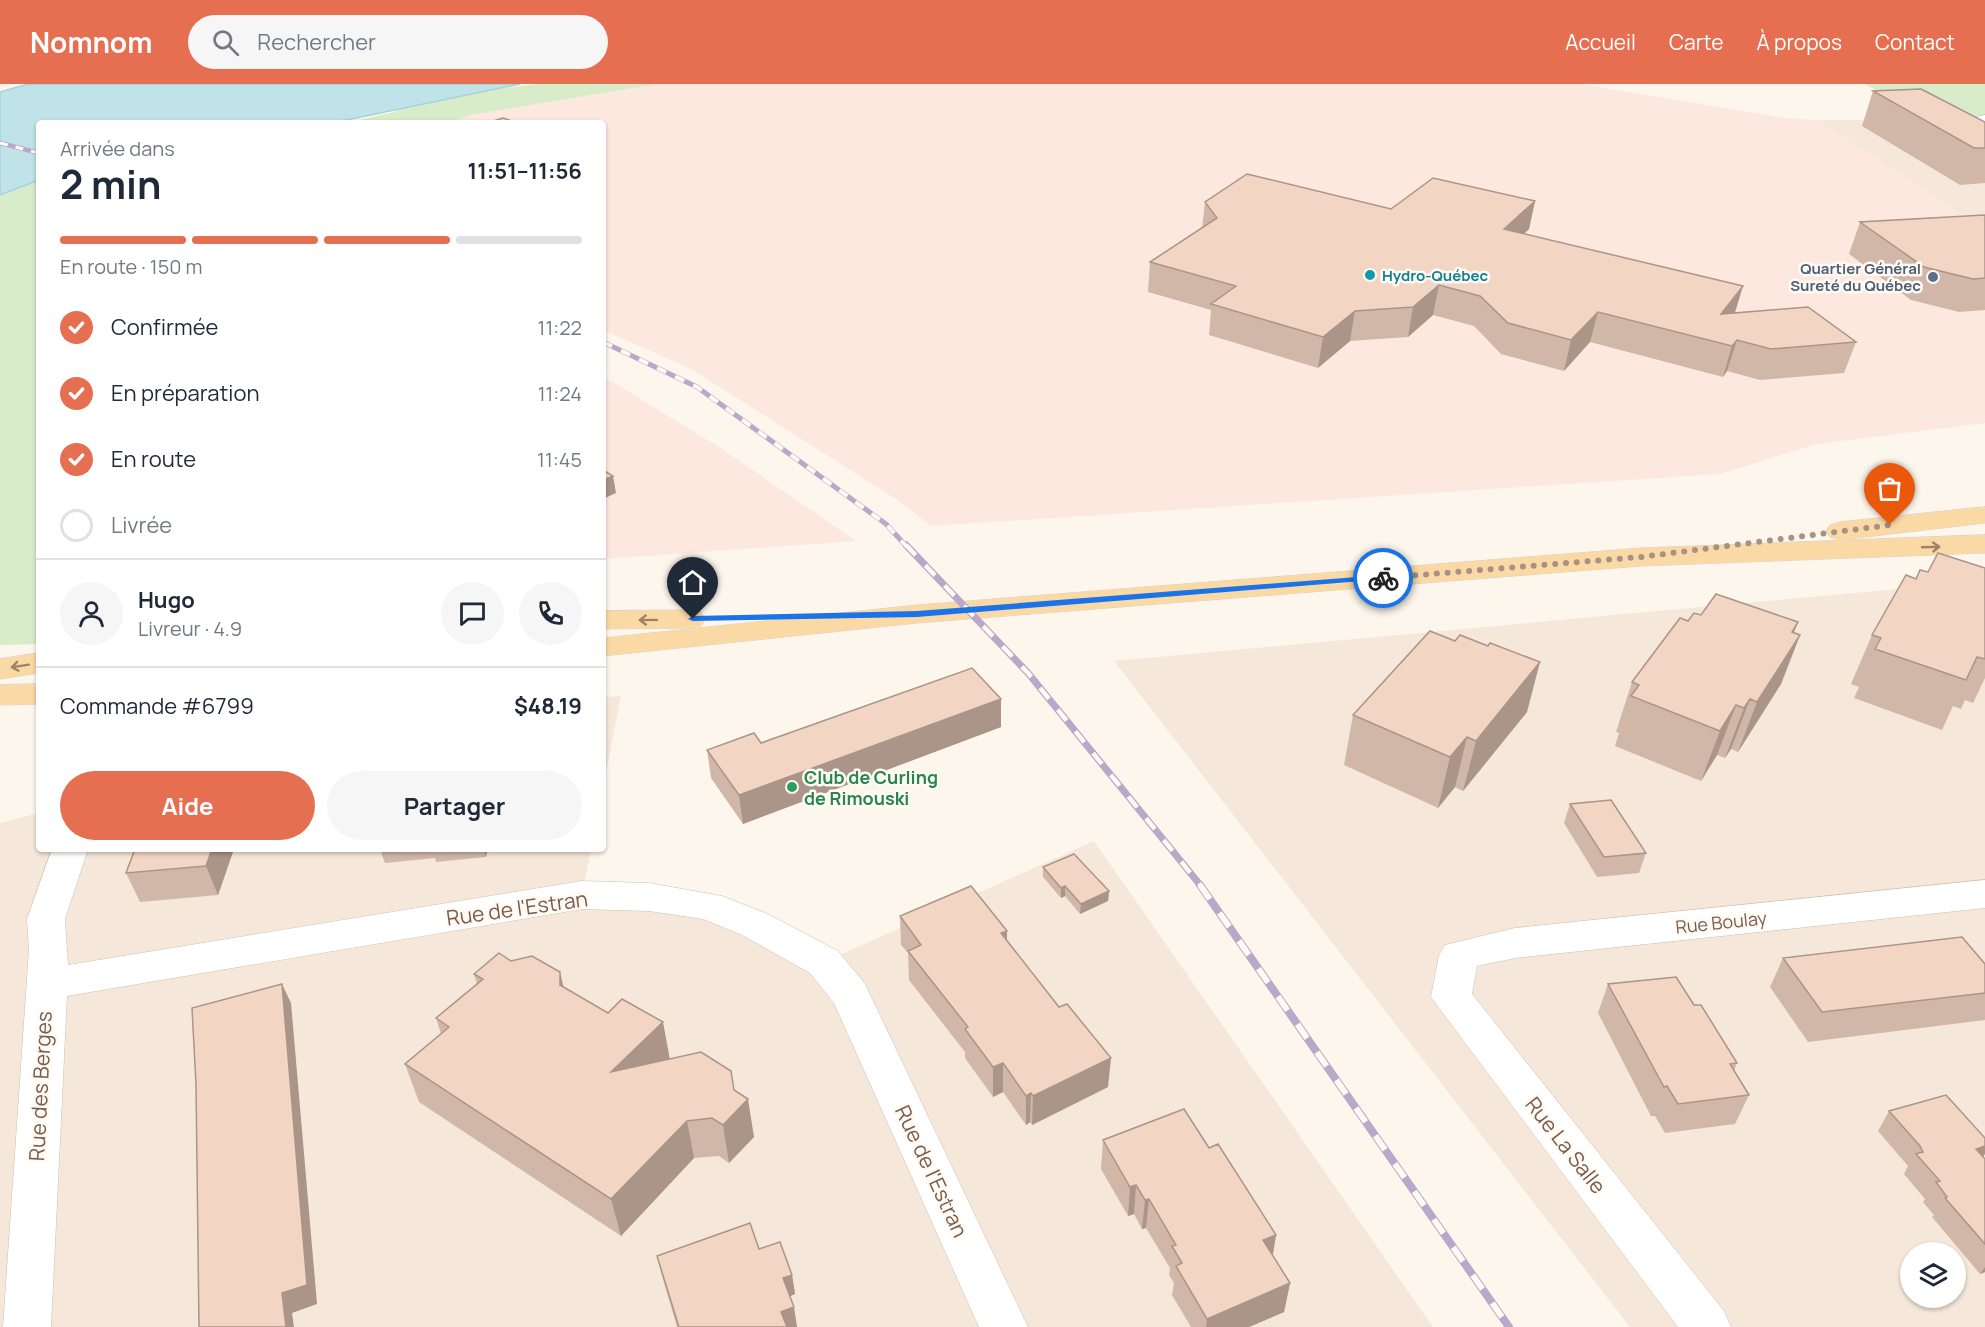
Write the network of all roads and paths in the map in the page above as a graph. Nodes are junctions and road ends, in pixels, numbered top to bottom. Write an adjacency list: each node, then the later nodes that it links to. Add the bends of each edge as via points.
1 (1985, 120): 2 (street, via 1968,124 1967,130)
2 (1985, 139)
3 (1985, 515): 5 (main road)
4 (1985, 544): 5 (main road, one-way to 4)
5 (1641, 557): 6 (main road)
6 (917, 614): 7 (main road, one-way to 7); 8 (main road)
7 (606, 621)
8 (606, 647)
9 (36, 663): 10 (main road, one-way to 10)
10 (0, 669)
11 (36, 694): 12 (main road)
12 (0, 695)
13 (69, 852): 16 (street, Rue des Berges, via 46,919)
14 (1985, 894): 15 (street, Rue Boulay, via 1515,943)
15 (1459, 955): 19 (street, Rue La Salle, via 1451,997)
16 (46, 984): 17 (street, Rue des Berges); 18 (street, Rue de l'Estran, via 582,895 649,897 709,906 754,924 824,962 851,995)
17 (27, 1327)
18 (1004, 1327)
19 (1707, 1327)

